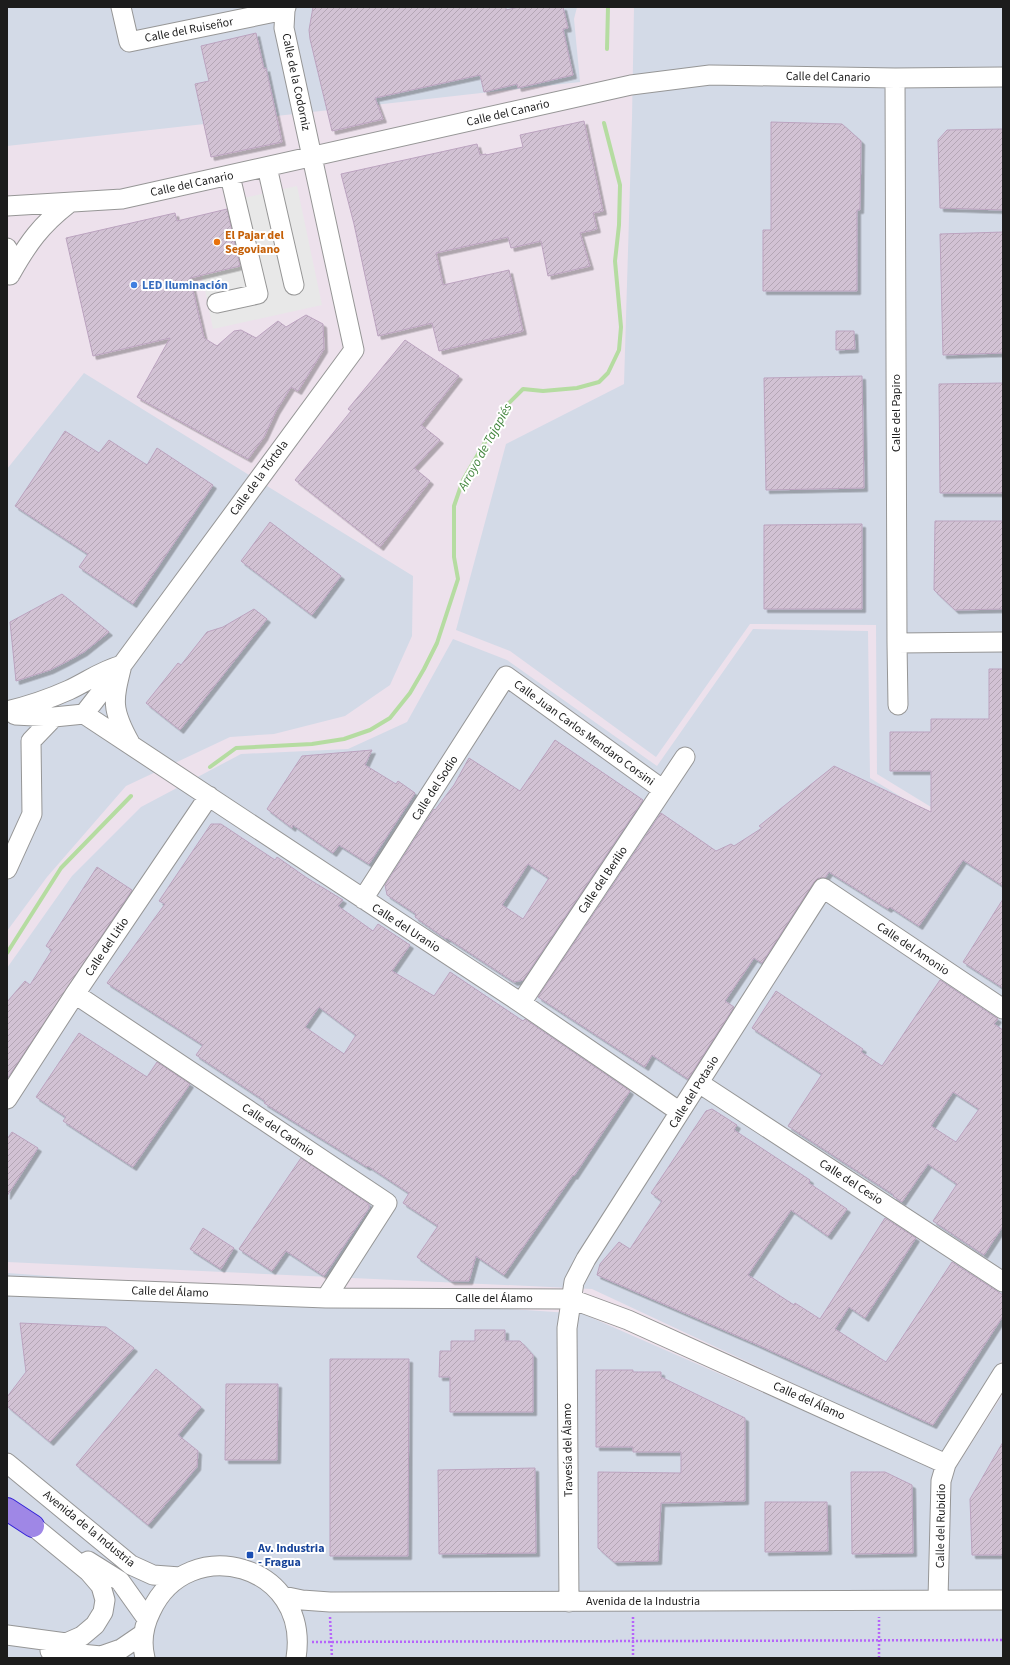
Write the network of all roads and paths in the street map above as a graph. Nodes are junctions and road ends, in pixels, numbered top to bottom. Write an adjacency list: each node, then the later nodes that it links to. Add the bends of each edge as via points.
1 (121, 7): 2 (street, Calle del Ruiseñor, via 129,42)
2 (285, 9): 5 (street, Calle de la Codorniz, via 284,28)
3 (1003, 77): 4 (street, Calle del Canario)
4 (895, 78): 5 (street, Calle del Canario, via 710,75 639,84); 15 (street, Calle del Papiro)
5 (312, 158): 6 (street, Calle del Canario); 16 (street, Calle de la Tórtola, via 354,350)
6 (267, 167): 7 (street, Calle del Canario); 12 (street)
7 (230, 176): 8 (street, Calle del Canario, via 122,199); 13 (street, via 258,294)
8 (68, 204): 9 (street, Calle del Canario); 11 (street, via 36,233)
9 (11, 207)
10 (7, 248): 11 (street, via 12,261)
11 (9, 278)
12 (294, 285)
13 (217, 303)
14 (1003, 642): 15 (street)
15 (897, 643): 18 (street, Calle del Papiro)
16 (122, 665): 19 (street, via 32,705); 20 (street, Calle de la Tórtola); 23 (street, via 114,706 119,724)
17 (506, 676): 25 (street, Calle Juan Carlos Mendaro Corsini); 29 (street, Calle del Sodio)
18 (898, 704)
19 (7, 711)
20 (84, 714): 22 (street); 23 (street, Calle del Uranio)
21 (7, 715): 22 (street)
22 (54, 717): 27 (street, via 31,741 32,814)
23 (130, 744): 26 (street, Calle del Uranio)
24 (685, 757): 25 (street, Calle del Berilio)
25 (662, 789): 31 (street, Calle del Berilio)
26 (209, 796): 29 (street, Calle del Uranio); 30 (street, Calle del Litio)
27 (7, 869)
28 (823, 888): 32 (street, Calle del Amonio); 33 (street, Calle del Potasio)
29 (363, 899): 31 (street, Calle del Uranio)
30 (75, 994): 34 (street, Calle del Litio); 38 (street, Calle del Cadmio, via 387,1203)
31 (521, 1004): 35 (street, Calle del Uranio)
32 (1003, 1009)
33 (699, 1082): 35 (street, Calle del Potasio); 36 (street, Calle del Cesio)
34 (7, 1099)
35 (680, 1112): 39 (street, Calle del Potasio, via 586,1259 574,1282)
36 (1003, 1282)
37 (7, 1286): 38 (street, Calle del Álamo)
38 (326, 1298): 39 (street, Calle del Álamo)
39 (571, 1299): 42 (street, Calle del Álamo, via 628,1320); 53 (street, Travesía del Álamo, via 567,1328)
40 (1003, 1373): 42 (street, Calle del Rubidio)
41 (7, 1458): 43 (street, Avenida de la Industria)
42 (946, 1464): 48 (street, Calle del Rubidio, via 941,1481)
43 (14, 1469): 46 (street, Avenida de la Industria, via 131,1565 153,1575)
44 (7, 1509): 45 (highway)
45 (33, 1526): 54 (street, via 120,1581); 55 (street, via 89,1572 101,1586 105,1600 104,1612 95,1626 82,1636 66,1643)
46 (180, 1577): 47 (street, via 197,1569 216,1565 246,1569 265,1578); 54 (street, via 156,1600)
47 (283, 1596): 52 (street, Avenida de la Industria); 64 (street, via 294,1618 298,1642)
48 (938, 1599): 49 (street, Avenida de la Industria); 50 (street, Avenida de la Industria)
49 (880, 1600): 51 (street, Avenida de la Industria); 56 (path)
50 (1003, 1600)
51 (633, 1601): 53 (street, Avenida de la Industria); 58 (path)
52 (330, 1602): 53 (street, Avenida de la Industria); 60 (path)
53 (569, 1602)
54 (145, 1627): 62 (street, via 121,1649); 63 (street)
55 (7, 1635)
56 (879, 1640): 57 (path); 58 (path); 67 (path)
57 (1003, 1640)
58 (633, 1641): 60 (path); 66 (path)
59 (309, 1642): 60 (path)
60 (331, 1642): 65 (path)
61 (7, 1646): 62 (street)
62 (103, 1657)
63 (145, 1658)
64 (296, 1658)
65 (332, 1658)
66 (633, 1658)
67 (879, 1658)

